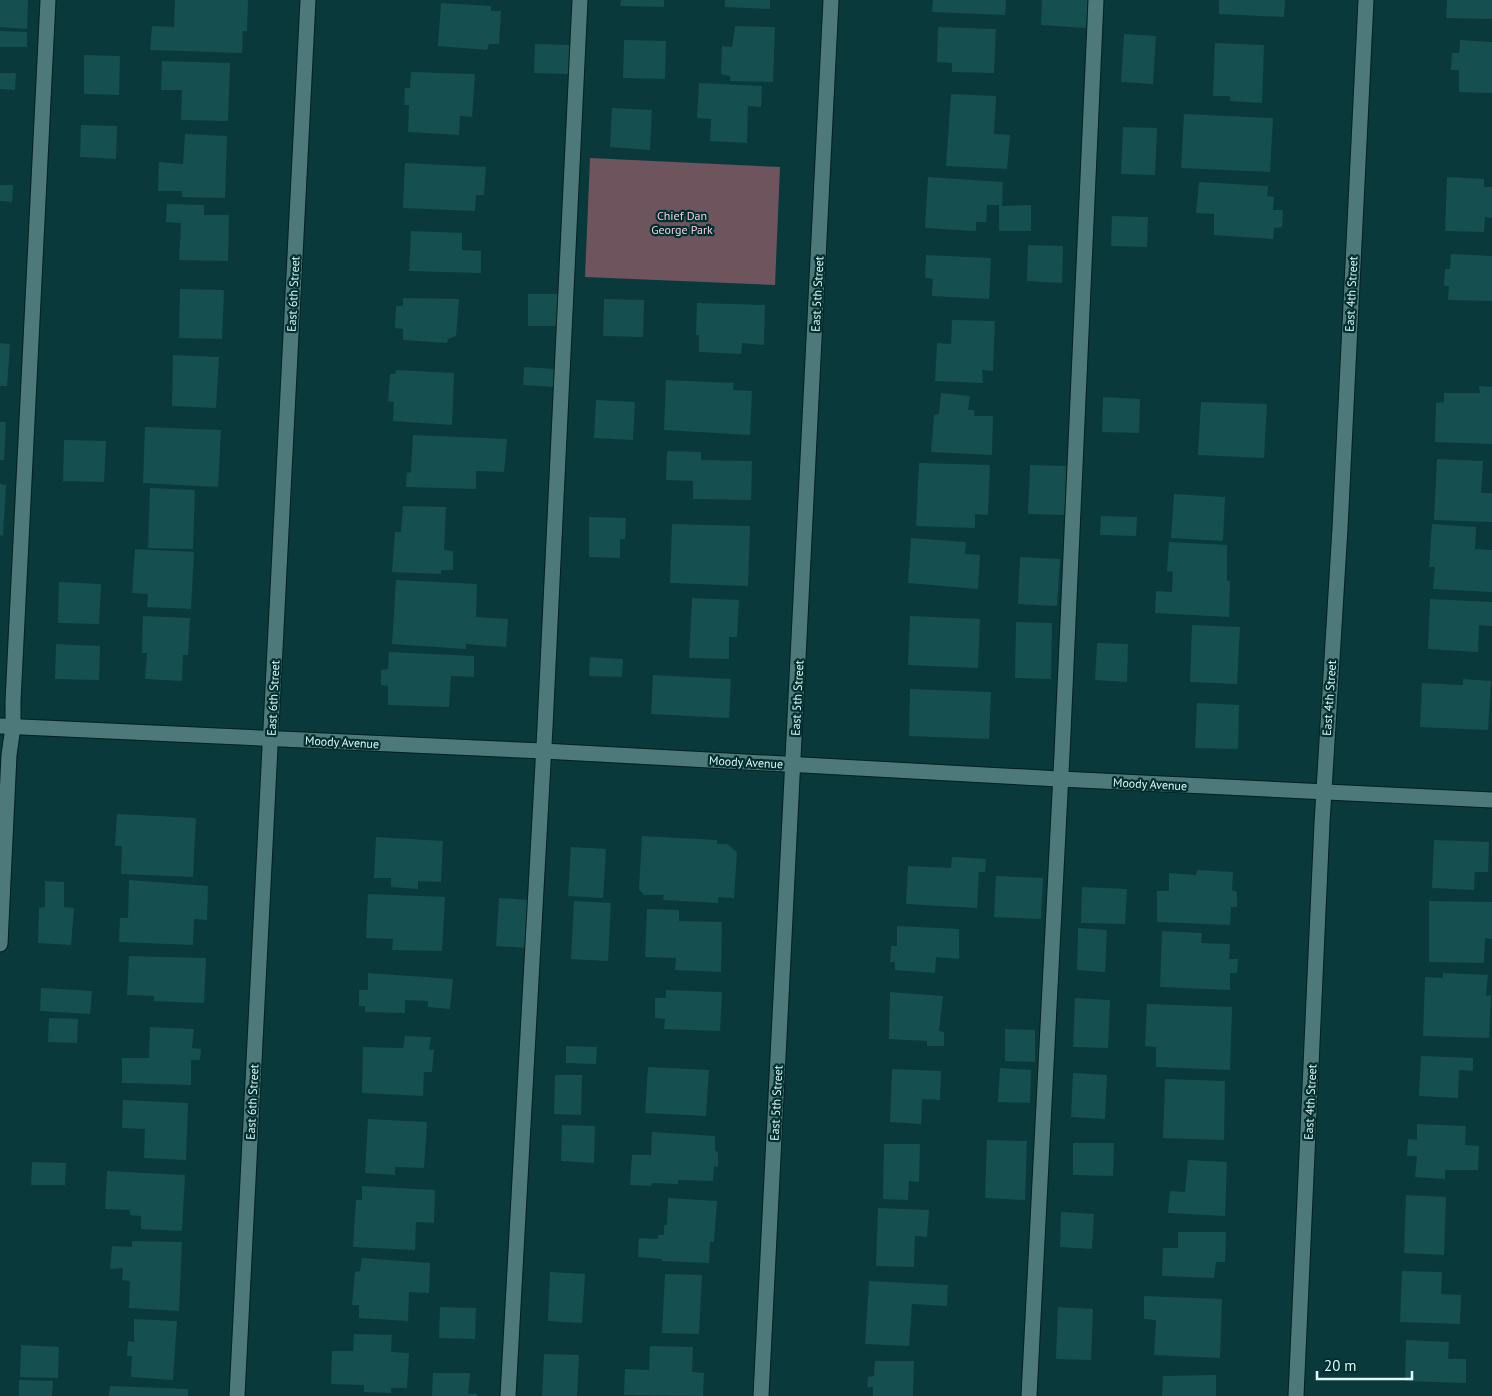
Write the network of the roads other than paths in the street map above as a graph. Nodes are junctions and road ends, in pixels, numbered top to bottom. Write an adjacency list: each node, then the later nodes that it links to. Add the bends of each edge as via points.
1 (48, 0): 7 (street, via 13,702)
2 (308, 0): 8 (street, East 6th Street)
3 (580, 0): 9 (street)
4 (831, 0): 10 (street, East 5th Street)
5 (1096, 0): 11 (street)
6 (1366, 0): 12 (street, East 4th Street)
7 (6, 726): 8 (street, Moody Avenue); 14 (street, via 9,755)
8 (270, 739): 9 (street, Moody Avenue); 15 (street, East 6th Street)
9 (543, 751): 10 (street, Moody Avenue); 16 (street)
10 (793, 764): 11 (street, Moody Avenue); 17 (street, East 5th Street)
11 (1060, 779): 12 (street, Moody Avenue); 18 (street)
12 (1324, 792): 13 (street, Moody Avenue); 19 (street, East 4th Street)
13 (1492, 800)
14 (0, 944)
15 (237, 1396)
16 (508, 1396)
17 (761, 1396)
18 (1029, 1396)
19 (1296, 1396)

